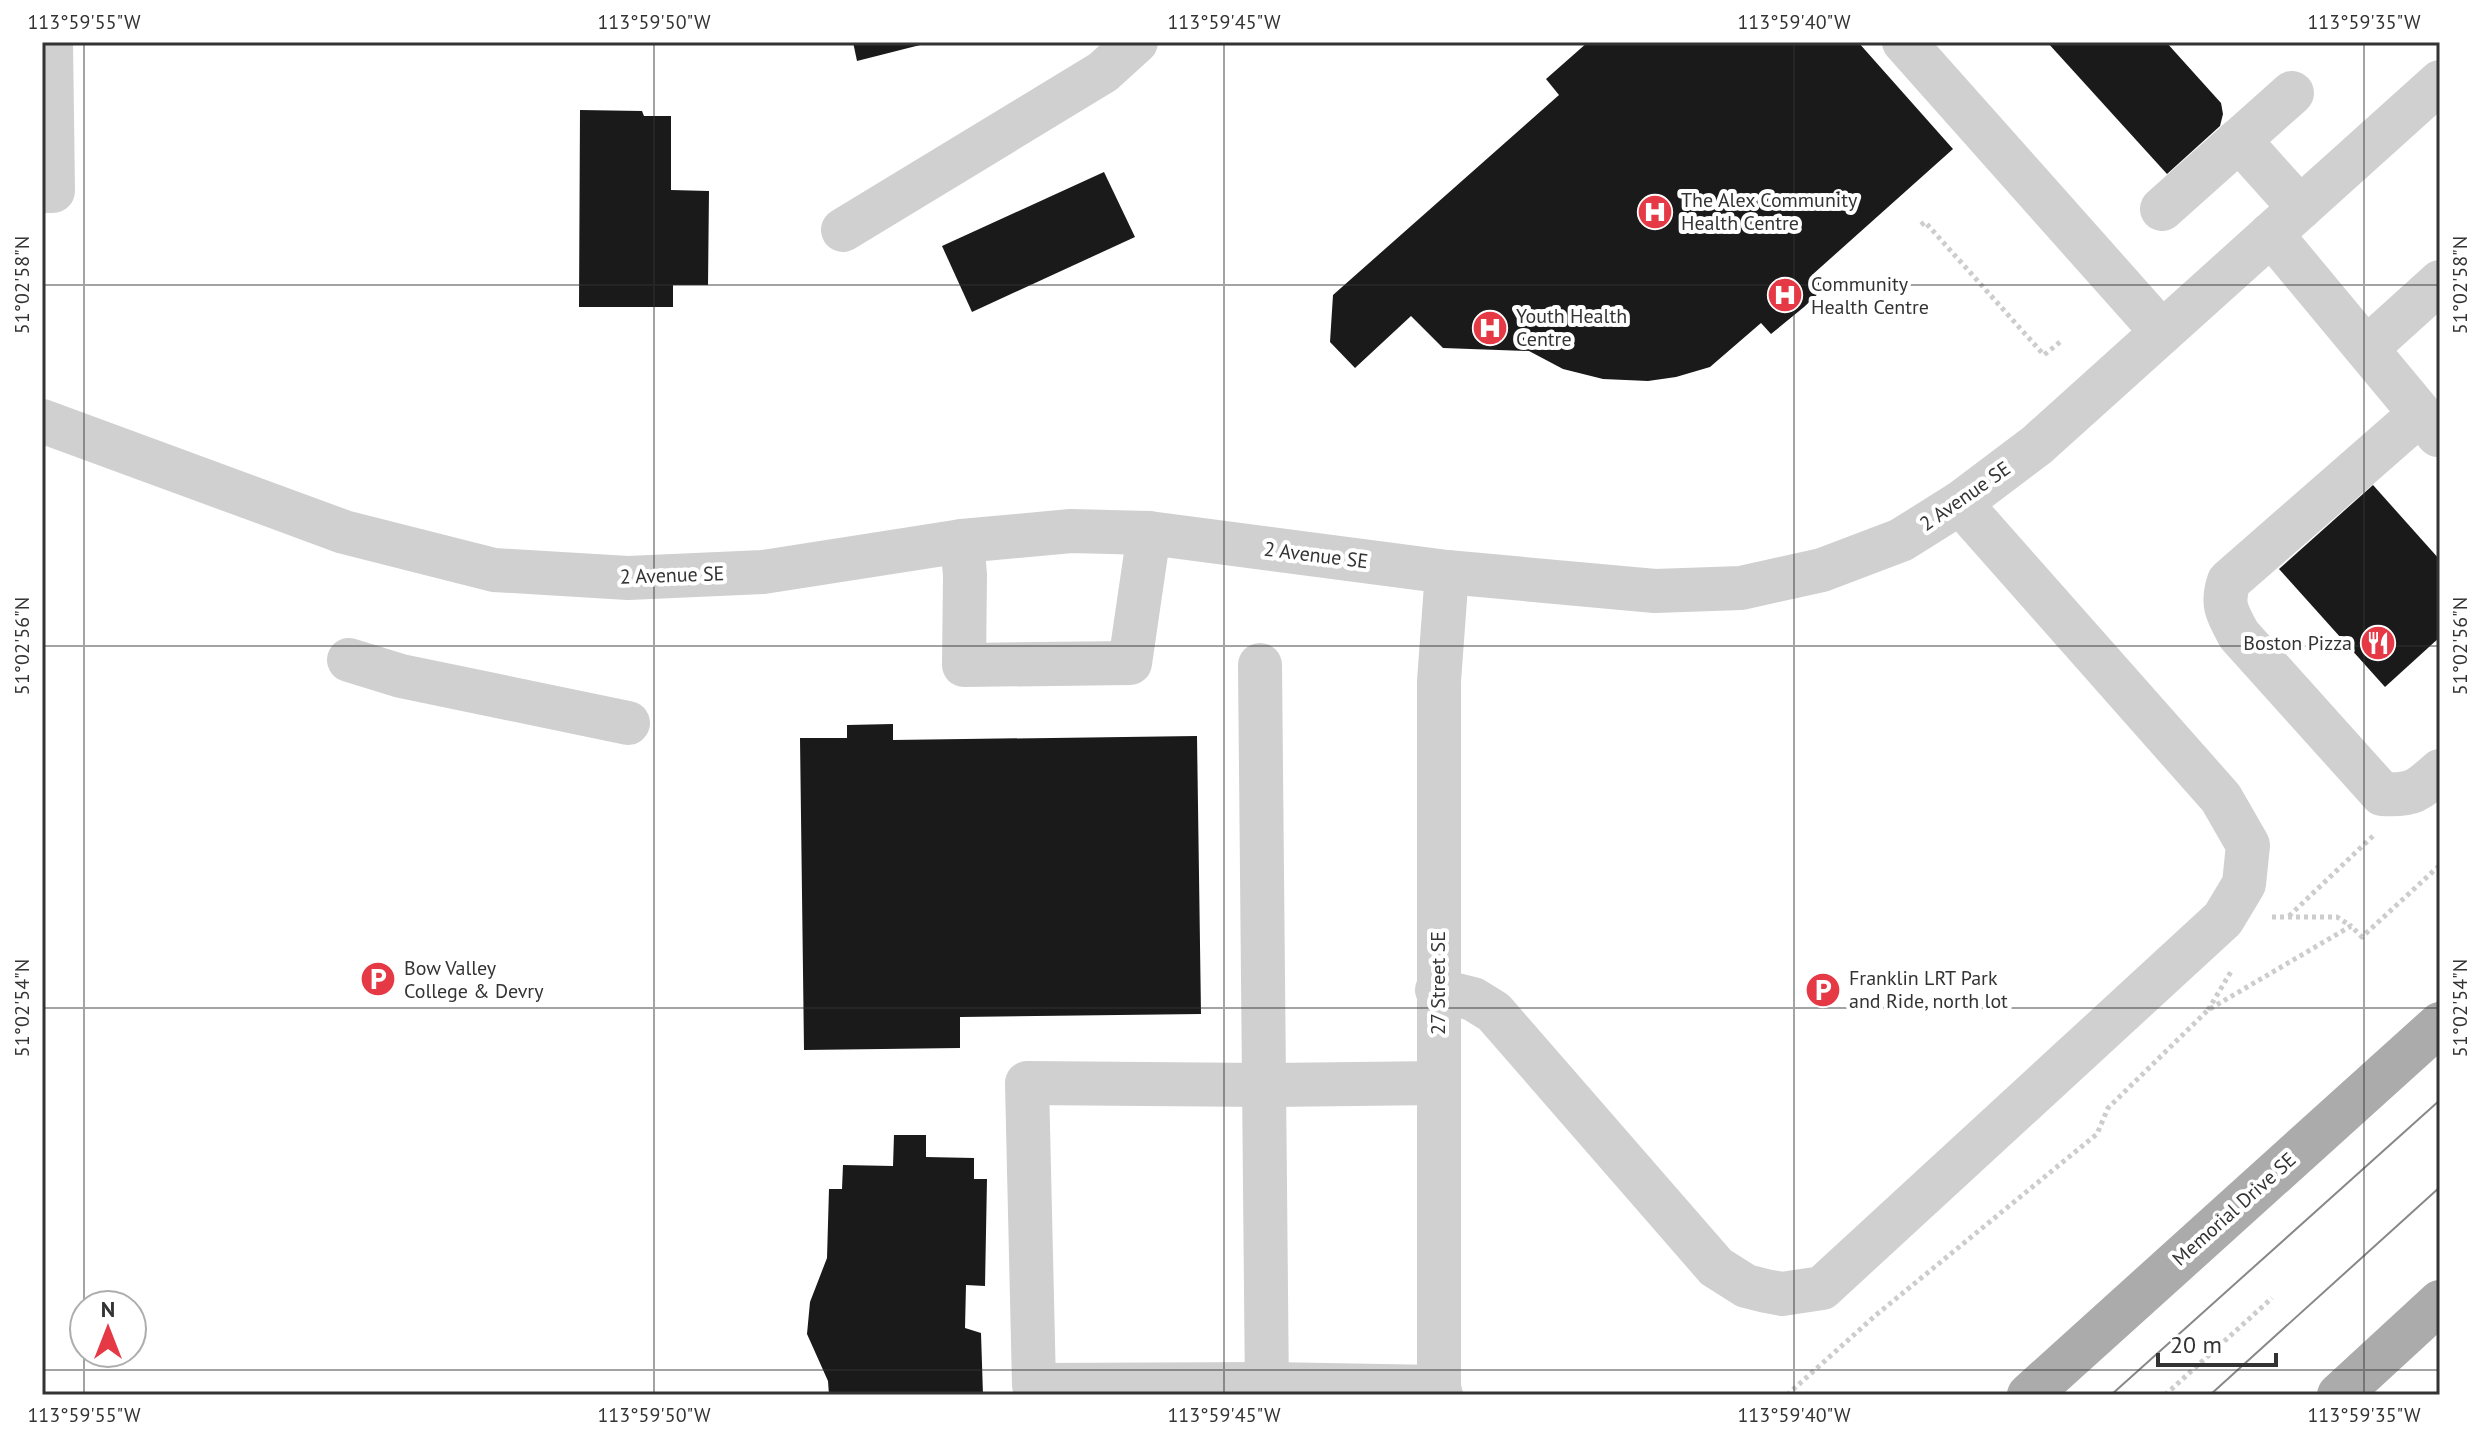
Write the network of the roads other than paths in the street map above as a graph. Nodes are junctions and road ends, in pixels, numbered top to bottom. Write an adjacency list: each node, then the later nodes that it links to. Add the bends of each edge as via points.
1 (51, 42): 7 (street, via 53,191)
2 (1136, 42): 10 (street, via 1103,72)
3 (1904, 42): 12 (street)
4 (2440, 82): 9 (street, 2 Avenue SE)
5 (2292, 93): 6 (street)
6 (2239, 140): 8 (street); 9 (street)
7 (42, 191)
8 (2162, 209)
9 (2285, 221): 12 (street, 2 Avenue SE); 13 (street)
10 (843, 230)
11 (2440, 282): 13 (street)
12 (2162, 332): 16 (street, 2 Avenue SE, via 2037,445)
13 (2367, 348): 15 (street)
14 (42, 421): 18 (street, 2 Avenue SE, via 344,532 494,570 628,578 763,572)
15 (2430, 425): 23 (street, via 2229,581 2223,599 2239,635 2382,794 2404,796 2420,790)
16 (1960, 503): 19 (street, 2 Avenue SE, via 1901,540 1822,570 1741,588 1655,591); 24 (street, via 2221,798 2248,845 2244,884 2223,919 1822,1288 1782,1294 1746,1286 1716,1267 1494,1012 1473,999)
17 (1149, 533): 18 (street, 2 Avenue SE, via 1071,531); 18 (street, via 1130,663 964,665); 19 (street, 2 Avenue SE)
18 (962, 541)
19 (1447, 572): 24 (street, 27 Street SE, via 1439,681)
20 (349, 660): 22 (street, via 401,676)
21 (1260, 665): 27 (street)
22 (628, 723)
23 (2440, 771)
24 (1437, 990): 26 (street, 27 Street SE)
25 (2440, 1024): 31 (main road, Memorial Drive SE)
26 (1439, 1083): 27 (street); 30 (street, 27 Street SE)
27 (1265, 1085): 29 (street); 29 (street, via 1027,1083 1034,1385)
28 (2440, 1302): 32 (main road)
29 (1267, 1390): 30 (street)
30 (1440, 1391)
31 (2029, 1395)
32 (2339, 1395)

